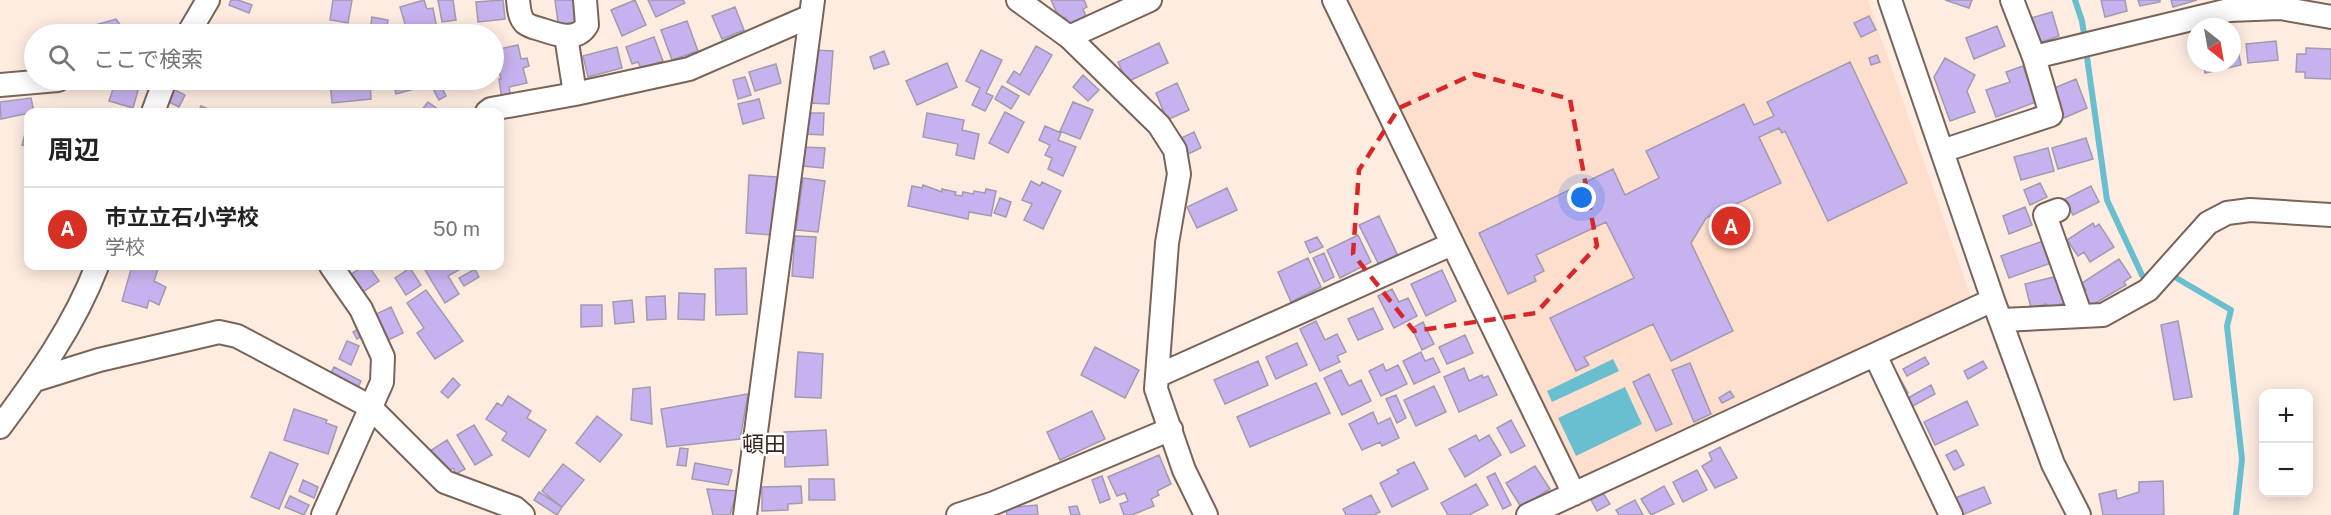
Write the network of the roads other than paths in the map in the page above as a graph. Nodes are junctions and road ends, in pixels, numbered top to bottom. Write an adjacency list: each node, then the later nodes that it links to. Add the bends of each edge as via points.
1 (208, 0): 11 (street)
2 (518, 0): 12 (street, via 528,25)
3 (585, 0): 12 (street, via 587,25 579,34)
4 (1018, 0): 13 (street)
5 (1150, 0): 13 (street)
6 (1334, 0): 24 (street)
7 (1890, 0): 21 (street)
8 (2012, 0): 14 (street)
9 (812, 8): 18 (street, via 688,69); 38 (street)
10 (2331, 17): 14 (street, via 2280,8 2229,10)
11 (195, 24)
12 (566, 36): 18 (street)
13 (1069, 38): 30 (street, via 1159,124 1175,150 1179,174 1167,243)
14 (2034, 57): 21 (street, via 2051,115)
15 (24, 83): 16 (street)
16 (0, 85)
17 (161, 90): 19 (street)
18 (575, 94): 20 (street)
19 (154, 108)
20 (491, 108)
21 (1942, 151): 27 (street)
22 (2058, 210): 28 (street, via 2045,215)
23 (2331, 215): 28 (street, via 2250,210 2227,213 2208,223 2148,290 2103,315)
24 (1452, 244): 30 (street); 35 (street)
25 (95, 270): 31 (street, via 69,328)
26 (334, 270): 32 (street, via 361,309 383,357 382,382)
27 (1998, 310): 28 (street); 29 (street); 43 (street, via 2053,465)
28 (2081, 316)
29 (1875, 355): 35 (street); 42 (street)
30 (1157, 376): 34 (street, via 1156,389)
31 (35, 380): 32 (street, via 99,360 219,332 237,336); 33 (street)
32 (369, 406): 36 (street); 37 (street, via 445,482)
33 (0, 427)
34 (1171, 429): 39 (street); 40 (street, via 1184,470)
35 (1569, 503): 41 (street)
36 (323, 515)
37 (524, 515)
38 (745, 515)
39 (958, 515)
40 (1206, 515)
41 (1528, 515)
42 (1951, 515)
43 (2079, 515)

